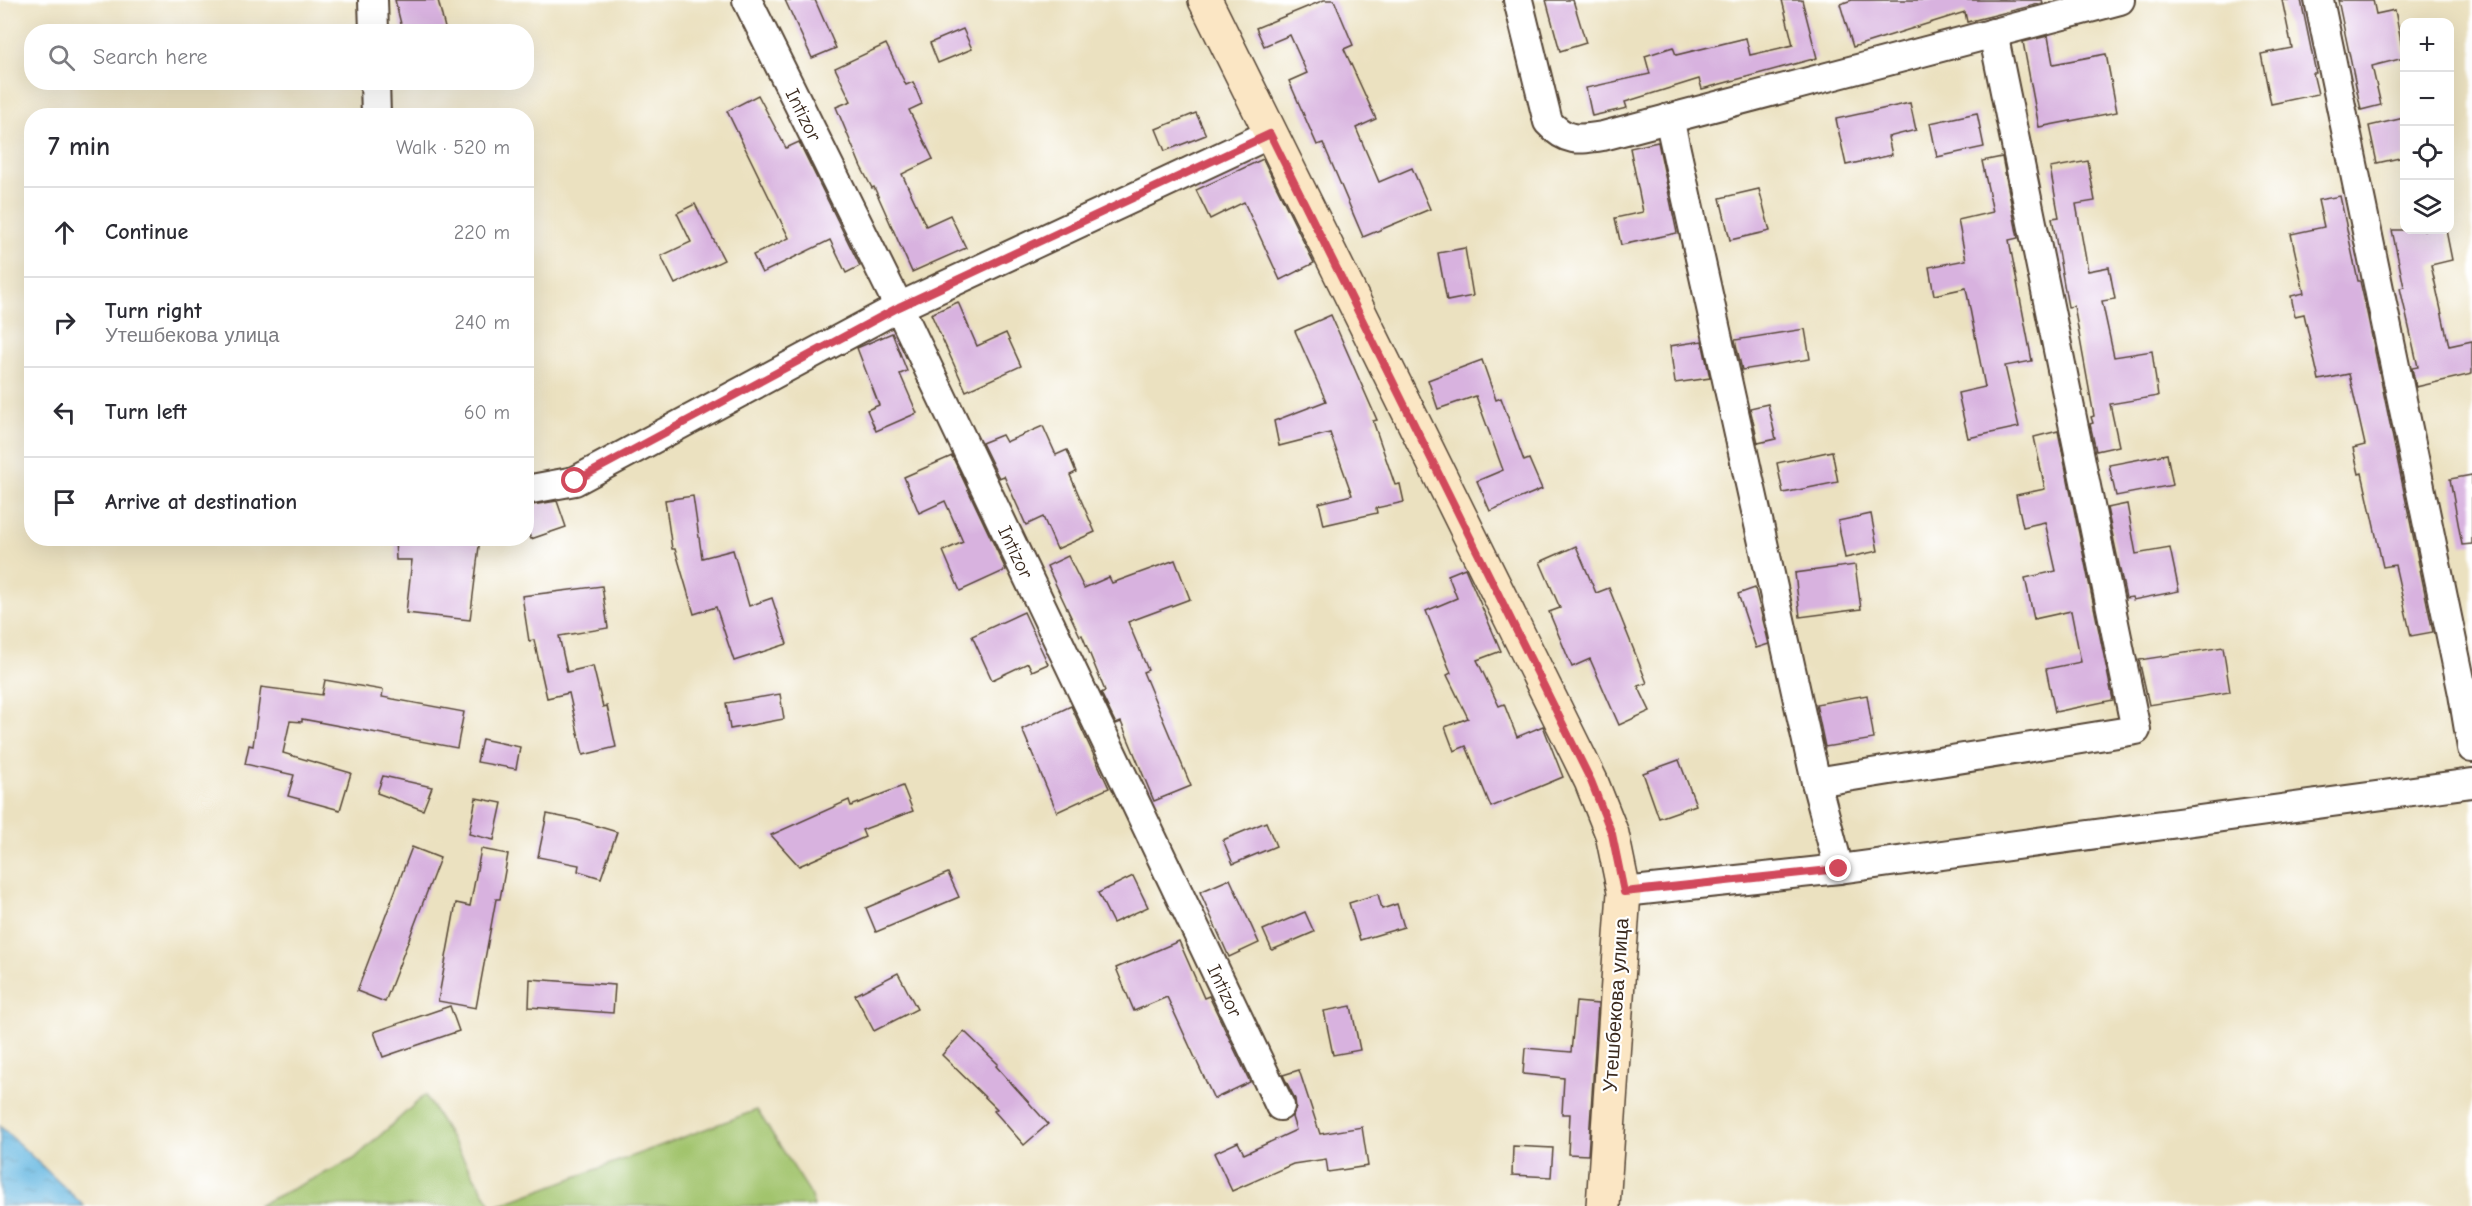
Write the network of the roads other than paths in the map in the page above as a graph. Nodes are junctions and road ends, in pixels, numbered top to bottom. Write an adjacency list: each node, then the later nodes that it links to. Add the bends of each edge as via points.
1 (373, 0): 7 (street)
2 (747, 0): 13 (street, Intizor)
3 (1205, 0): 12 (main road, Утешбекова улица)
4 (1518, 0): 11 (street, via 1548,122 1558,134 1578,140)
5 (2120, 0): 8 (street)
6 (2319, 0): 15 (street)
7 (374, 24)
8 (1992, 33): 11 (street); 16 (street, via 2136,730)
9 (375, 90): 10 (street)
10 (376, 108)
11 (1669, 118): 16 (street)
12 (1270, 134): 13 (street); 19 (main road, Утешбекова улица, via 1591,781 1612,834)
13 (899, 307): 14 (street, via 575,481); 20 (street, Intizor)
14 (534, 489)
15 (2472, 748)
16 (1815, 782): 18 (street)
17 (2472, 783): 18 (street)
18 (1839, 869): 19 (street)
19 (1624, 892): 21 (main road, Утешбекова улица)
20 (1280, 1106)
21 (1603, 1206)

